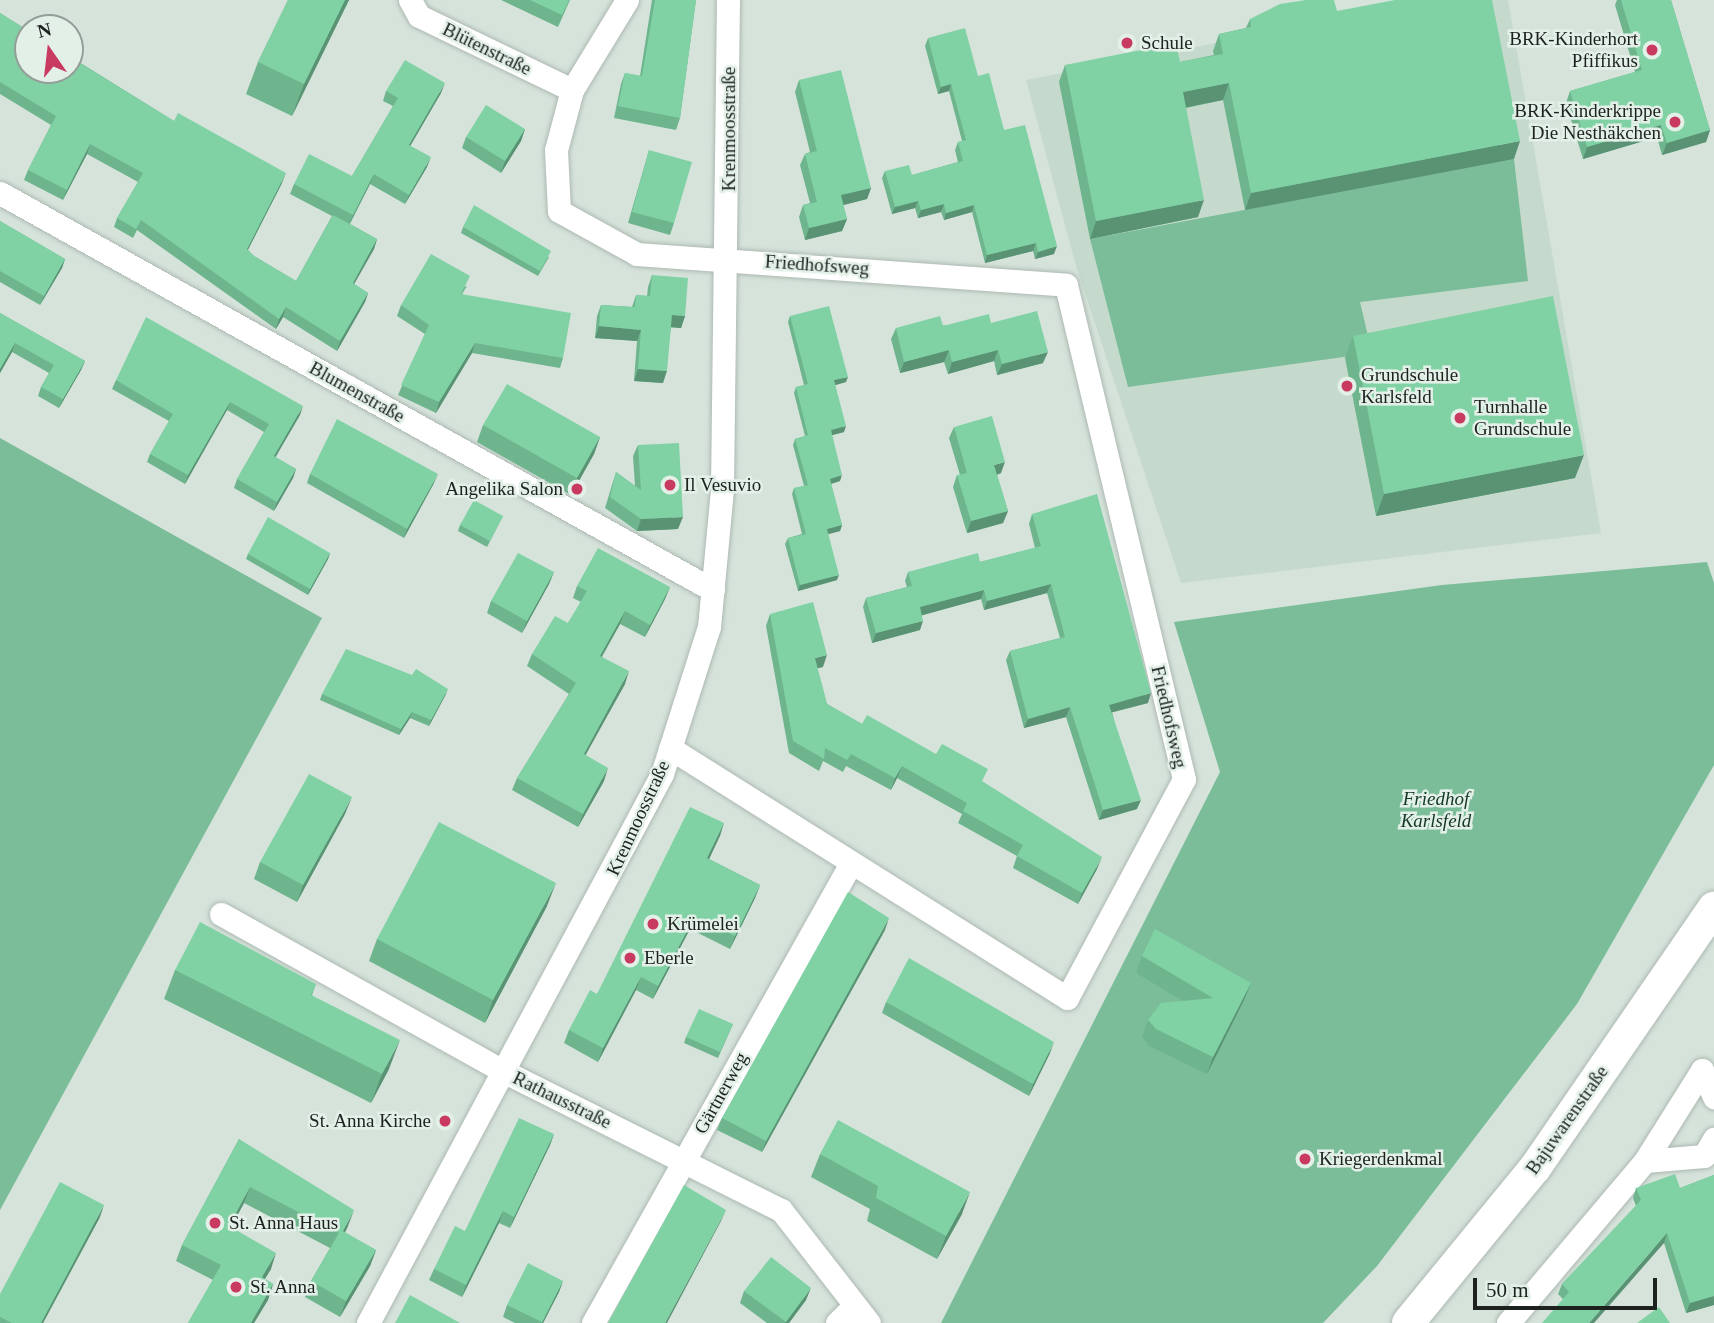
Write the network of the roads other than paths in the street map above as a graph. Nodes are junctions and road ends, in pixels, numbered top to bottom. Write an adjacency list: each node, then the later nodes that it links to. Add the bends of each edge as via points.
1 (410, 0): 4 (street, Blütenstraße, via 419,16)
2 (627, 0): 4 (street)
3 (728, 0): 6 (street, Krenmoosstraße)
4 (572, 90): 6 (street, via 556,150 559,211 637,254)
5 (0, 193): 7 (street, Blumenstraße)
6 (729, 259): 7 (street, Krenmoosstraße); 9 (street, Friedhofsweg, via 1066,285 1184,779 1067,998)
7 (713, 590): 8 (street, Krenmoosstraße, via 709,627)
8 (670, 748): 9 (street, Friedhofsweg); 12 (street, Krenmoosstraße, via 593,911)
9 (851, 863): 15 (street, Gärtnerweg)
10 (1714, 908): 22 (main road, Bajuwarenstraße, via 1535,1168)
11 (221, 914): 12 (street, Rathausstraße)
12 (503, 1071): 15 (street, Rathausstraße); 18 (street, Krenmoosstraße)
13 (1714, 1097): 16 (street, via 1702,1070)
14 (1714, 1139): 16 (street, via 1704,1156)
15 (684, 1160): 17 (street, Rathausstraße, via 781,1210); 19 (street, Gärtnerweg)
16 (1645, 1161): 23 (street)
17 (855, 1305): 20 (street); 21 (street, Rathausstraße)
18 (368, 1323)
19 (593, 1323)
20 (837, 1323)
21 (869, 1323)
22 (1408, 1323)
23 (1508, 1323)

